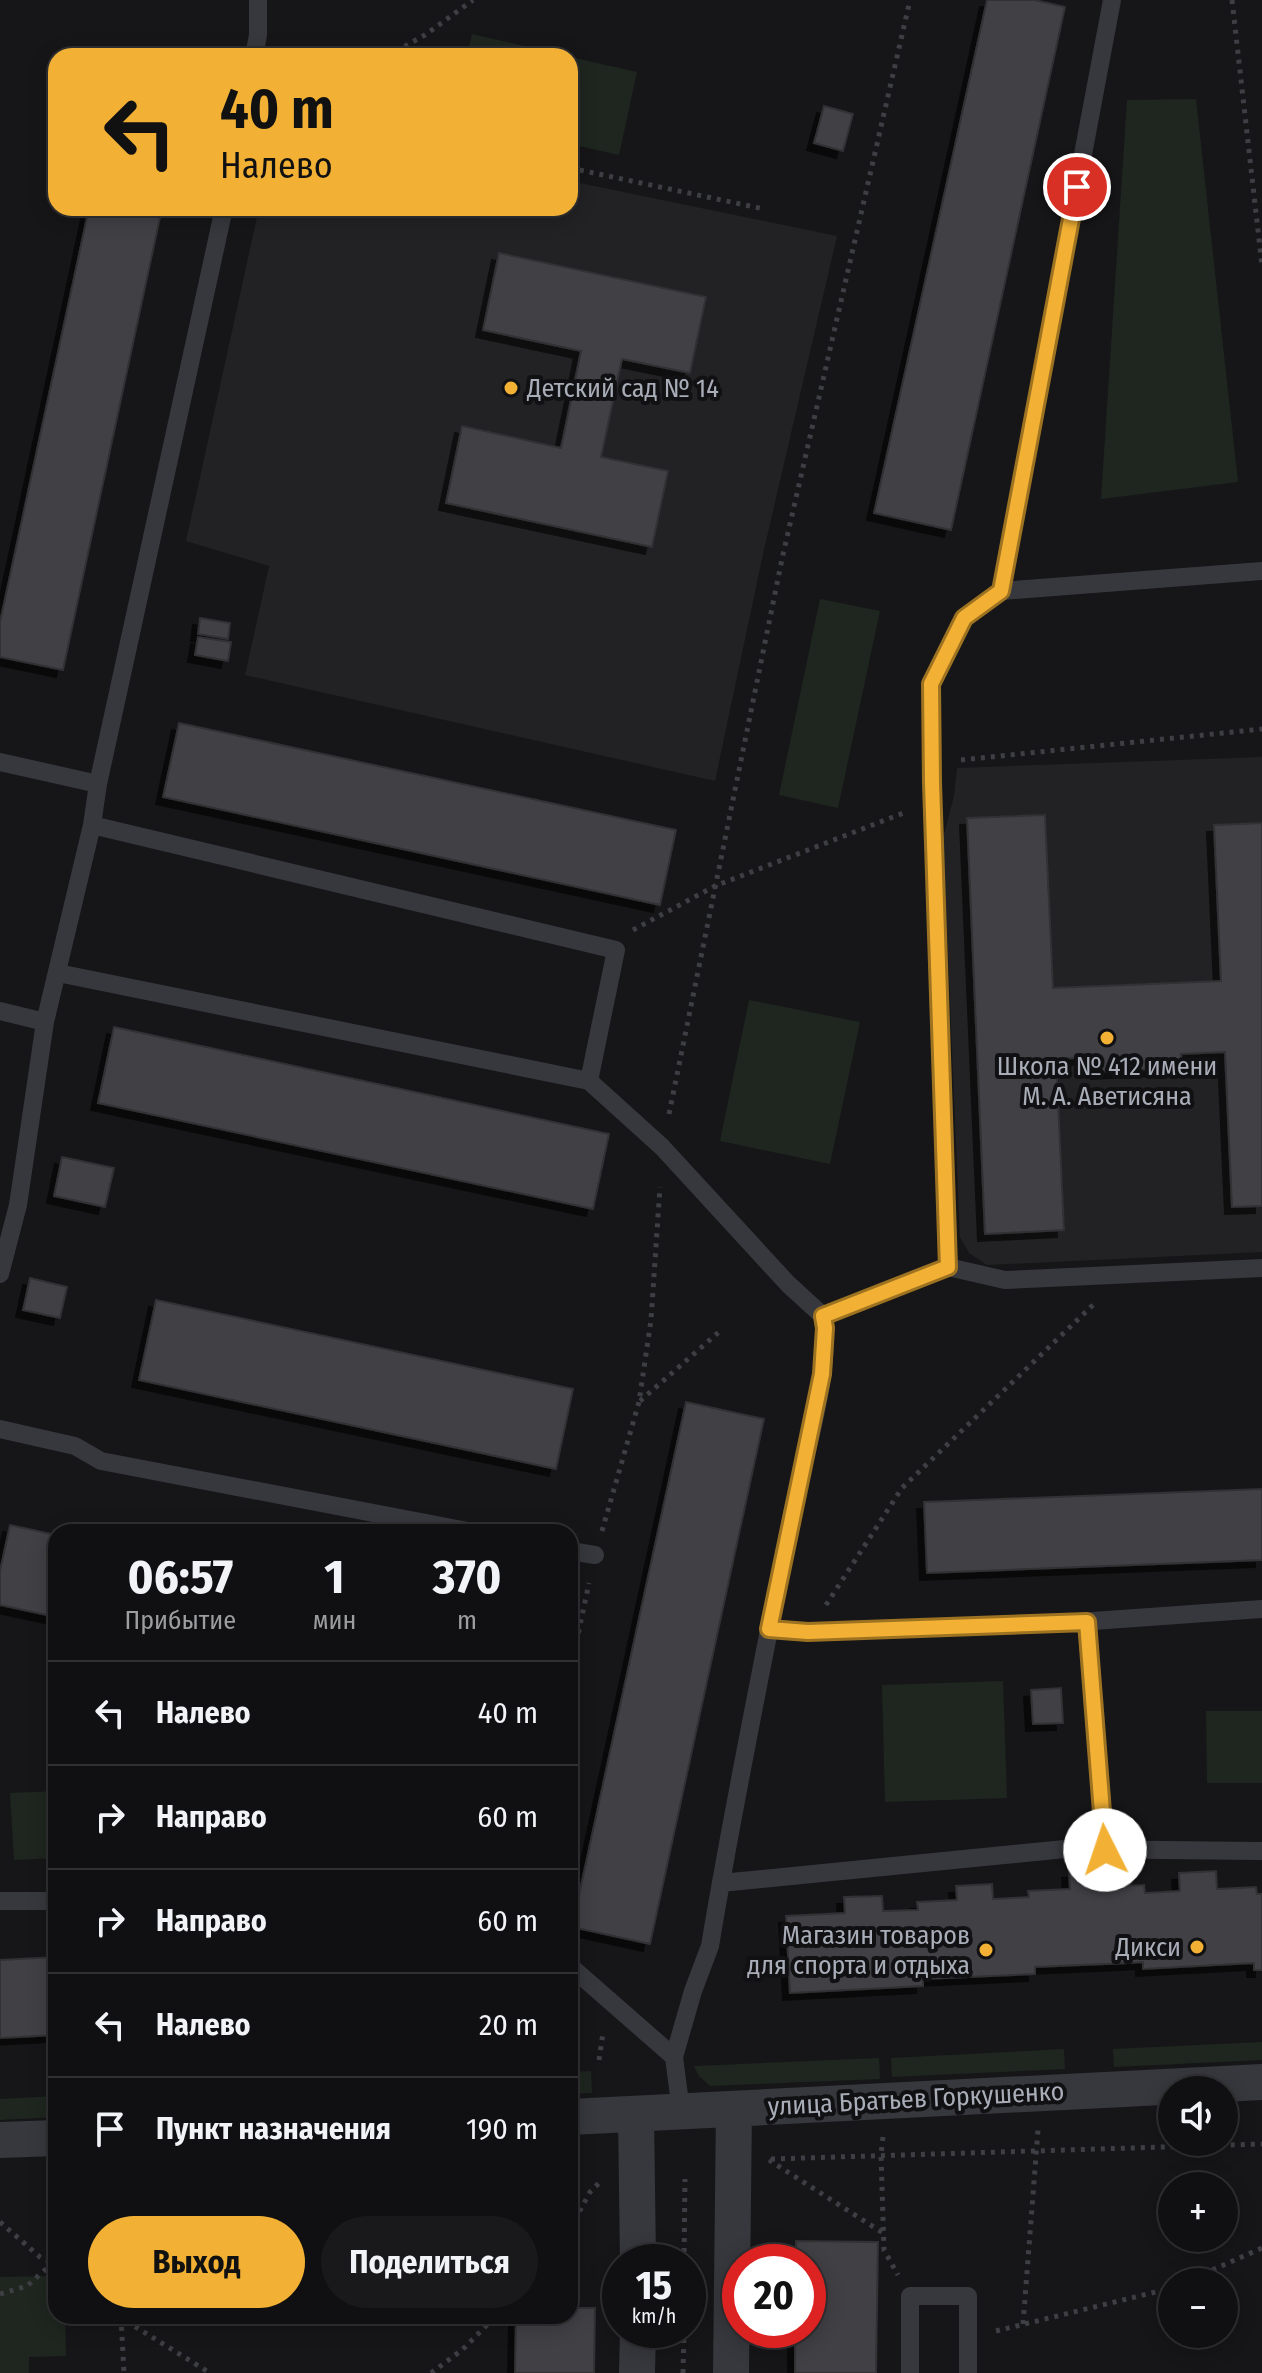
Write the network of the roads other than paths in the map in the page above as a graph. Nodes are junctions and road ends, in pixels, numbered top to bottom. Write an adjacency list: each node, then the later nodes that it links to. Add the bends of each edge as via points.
1 (258, 0): 3 (lane)
2 (1112, 0): 6 (lane)
3 (256, 48)
4 (222, 216): 8 (lane)
5 (1262, 571): 6 (lane)
6 (1001, 591): 14 (lane, via 964,618 931,684)
7 (0, 762): 8 (lane)
8 (98, 784): 9 (lane)
9 (92, 825): 10 (lane); 13 (lane, via 616,950)
10 (58, 973): 12 (lane); 13 (lane)
11 (0, 1011): 12 (lane)
12 (45, 1022): 16 (lane, via 18,1205)
13 (589, 1081): 17 (lane, via 662,1147)
14 (948, 1267): 15 (lane, via 1005,1280); 17 (lane)
15 (1262, 1268)
16 (0, 1274)
17 (823, 1316): 24 (lane, via 822,1374)
18 (0, 1429): 19 (lane, via 75,1446 101,1461)
19 (431, 1524)
20 (578, 1552): 21 (lane)
21 (595, 1555)
22 (1262, 1609): 23 (lane)
23 (1087, 1622): 24 (lane); 25 (lane)
24 (769, 1629): 27 (lane)
25 (1105, 1850): 26 (lane); 27 (lane, via 1065,1849)
26 (1262, 1851)
27 (721, 1883): 31 (lane, via 710,1946)
28 (0, 1901): 29 (lane)
29 (48, 1901)
30 (578, 1973): 31 (lane)
31 (674, 2057): 34 (lane)
32 (1262, 2082): 33 (street, улица Братьев Горкушенко)
33 (734, 2109): 34 (street, улица Братьев Горкушенко); 42 (street)
34 (681, 2111): 35 (street, улица Братьев Горкушенко)
35 (636, 2114): 36 (street, улица Братьев Горкушенко); 39 (street)
36 (578, 2117)
37 (48, 2138): 38 (street)
38 (0, 2140)
39 (638, 2244)
40 (638, 2348): 41 (street)
41 (637, 2373)
42 (731, 2373)
43 (910, 2373): 44 (lane, via 910,2296 968,2296)
44 (968, 2373)

